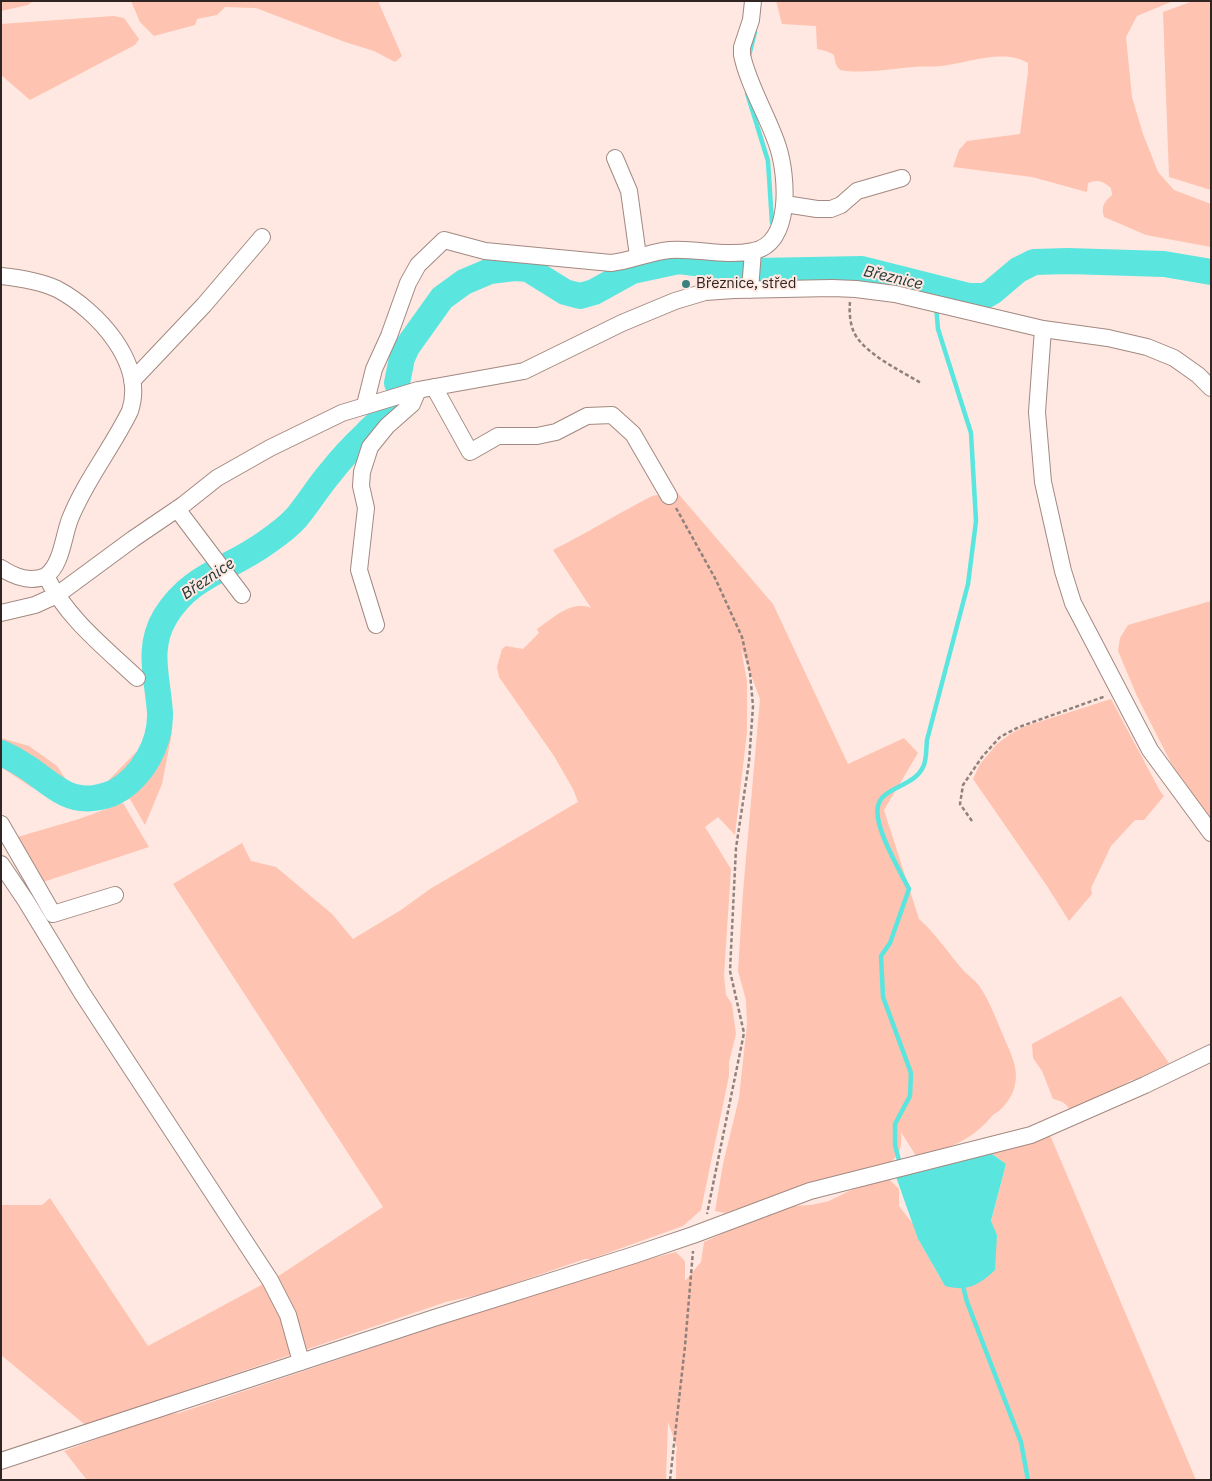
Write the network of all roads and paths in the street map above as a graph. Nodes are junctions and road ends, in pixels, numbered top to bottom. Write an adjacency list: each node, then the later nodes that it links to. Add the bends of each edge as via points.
1 (753, 1): 4 (street, via 742,55 780,153)
2 (615, 158): 6 (street, via 629,191)
3 (902, 178): 4 (street, via 857,191 831,209)
4 (785, 204): 7 (street, via 771,240)
5 (262, 237): 12 (street, via 204,305)
6 (638, 256): 7 (street, via 671,250); 16 (street, via 600,263 485,250 444,240 418,265 408,283 374,369)
7 (753, 257): 9 (street)
8 (1, 276): 12 (street, via 49,286 66,294 96,319 117,344 127,362)
9 (751, 285): 10 (street); 14 (street, via 675,300 524,371)
10 (850, 288): 11 (street, via 918,299); 13 (path, via 850,319 858,340)
11 (1043, 329): 15 (street, via 1129,342 1161,351 1187,367); 26 (street, via 1037,412 1043,482 1073,603)
12 (132, 381): 20 (street, via 130,411 76,505 56,564)
13 (921, 383)
14 (426, 388): 16 (street); 17 (street, via 470,452 498,436 537,436 556,432 587,416 612,415 633,434); 24 (street, via 387,426 370,447 364,463 361,486 366,508 359,570)
15 (1211, 388)
16 (364, 405): 18 (street, via 270,448 217,478)
17 (669, 496): 33 (path, via 716,580 742,637 753,706 749,762 736,848 730,950 730,971 744,1033 706,1219)
18 (177, 509): 21 (street); 22 (street)
19 (1, 568): 20 (street, via 27,580)
20 (46, 576): 22 (street)
21 (242, 594)
22 (57, 595): 23 (street, via 35,605); 25 (street, via 90,633)
23 (1, 613)
24 (376, 625)
25 (137, 678)
26 (1119, 692): 27 (path, via 1000,737 963,785 960,804); 29 (street, via 1150,750)
27 (972, 821)
28 (1, 824): 31 (street, via 52,914)
29 (1211, 834)
30 (1, 864): 34 (street, via 270,1280 288,1315)
31 (116, 895)
32 (1211, 1053): 33 (street, via 1031,1135 810,1191)
33 (700, 1232): 34 (street); 36 (path, via 689,1286)
34 (301, 1362): 35 (street)
35 (1, 1461)
36 (670, 1480)

